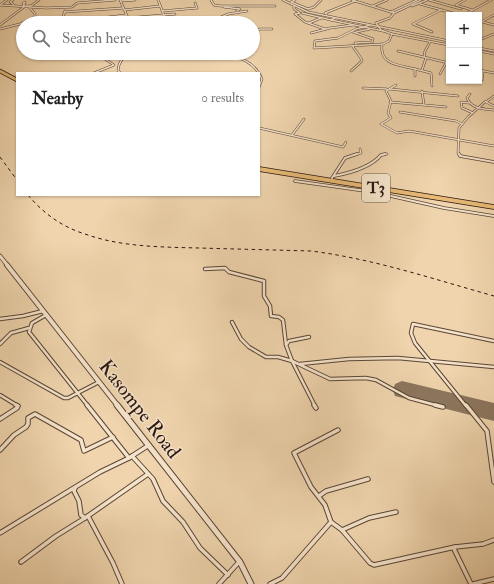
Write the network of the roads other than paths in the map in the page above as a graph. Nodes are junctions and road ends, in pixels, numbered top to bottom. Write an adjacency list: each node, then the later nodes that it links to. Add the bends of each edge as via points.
1 (6, 0): 23 (street)
2 (13, 0): 26 (street, via 10,1 12,5)
3 (39, 0): 32 (street)
4 (80, 0): 22 (street)
5 (114, 0): 22 (street)
6 (121, 0): 7 (street); 35 (street)
7 (135, 0)
8 (158, 0): 27 (street)
9 (211, 0): 28 (street, via 214,5)
10 (283, 0): 21 (street); 30 (street)
11 (295, 0): 21 (street)
12 (321, 0): 21 (street, via 308,9)
13 (352, 0): 14 (street)
14 (356, 0): 31 (street); 60 (street, via 325,13)
15 (387, 0): 31 (street)
16 (417, 0): 46 (street)
17 (421, 0): 34 (street)
18 (428, 0): 25 (street); 36 (street)
19 (465, 0): 39 (street, via 456,5)
20 (491, 0): 39 (street)
21 (291, 2)
22 (77, 3): 33 (street, via 74,7)
23 (0, 4): 26 (street)
24 (195, 4): 37 (street, via 197,8)
25 (420, 4): 34 (street); 38 (street)
26 (24, 6): 32 (street); 67 (street)
27 (160, 6): 35 (street); 40 (street)
28 (220, 6): 29 (street); 45 (street, via 240,10)
29 (275, 6)
30 (294, 6): 42 (street); 65 (street, via 300,13 295,15)
31 (373, 6): 46 (street)
32 (30, 7): 33 (street); 54 (street)
33 (67, 8): 43 (street)
34 (406, 8): 49 (street)
35 (123, 9): 43 (street); 52 (street)
36 (461, 9)
37 (182, 10): 40 (street); 44 (street)
38 (441, 10): 47 (street); 84 (street, via 413,24)
39 (473, 10): 48 (street)
40 (162, 11): 50 (street)
41 (247, 11): 45 (street)
42 (304, 11): 59 (street, via 302,13); 60 (street)
43 (64, 12): 55 (street)
44 (182, 12)
45 (236, 12): 58 (street)
46 (391, 12): 49 (street)
47 (449, 12)
48 (469, 12)
49 (394, 13): 64 (street, via 390,18)
50 (163, 14): 51 (street); 57 (street)
51 (175, 14)
52 (126, 15): 56 (street)
53 (494, 15): 62 (street)
54 (34, 16)
55 (63, 16)
56 (116, 16)
57 (146, 16)
58 (221, 16)
59 (322, 18): 61 (street); 65 (street)
60 (335, 18): 61 (street); 63 (street); 71 (street)
61 (331, 20): 66 (street)
62 (482, 22): 72 (street)
63 (355, 23): 66 (street); 70 (street)
64 (376, 23): 71 (street); 74 (street)
65 (309, 24): 79 (street)
66 (351, 24): 69 (street)
67 (0, 25)
68 (16, 25): 77 (street)
69 (353, 25): 73 (street); 79 (street)
70 (367, 25): 71 (street); 73 (street)
71 (370, 25): 74 (street); 75 (street); 80 (street)
72 (494, 25)
73 (360, 26): 75 (street)
74 (377, 26): 81 (street); 89 (street)
75 (363, 27): 80 (street); 82 (street)
76 (272, 28): 78 (street)
77 (0, 29)
78 (260, 29)
79 (325, 29): 85 (street)
80 (371, 29): 81 (street); 83 (street)
81 (383, 31): 86 (street)
82 (349, 32): 83 (street); 92 (street, via 338,38 315,41 314,47)
83 (353, 32): 92 (street, via 374,41)
84 (432, 32)
85 (311, 33)
86 (390, 33): 90 (street); 91 (street, via 392,36 389,42)
87 (494, 34): 88 (street)
88 (482, 39)
89 (446, 40)
90 (430, 42): 93 (street); 98 (street, via 425,51)
91 (382, 44): 92 (street); 105 (street, via 382,54 390,63)
92 (352, 45): 108 (street, via 362,61)
93 (446, 45)
94 (482, 49): 97 (street)
95 (398, 51): 98 (street)
96 (482, 52): 97 (street)
97 (494, 53)
98 (425, 58): 102 (street); 106 (street)
99 (107, 60): 103 (street, via 114,64)
100 (121, 60): 104 (street)
101 (244, 60): 112 (street, via 253,64)
102 (446, 63): 114 (street)
103 (109, 68): 104 (street); 110 (street)
104 (118, 69): 111 (street)
105 (415, 69): 106 (street); 115 (street)
106 (422, 70): 119 (street, via 431,73)
107 (0, 71): 116 (highway)
108 (351, 71)
109 (483, 71): 113 (street); 117 (street)
110 (97, 72)
111 (120, 72)
112 (258, 72)
113 (494, 73)
114 (440, 74)
115 (415, 76)
116 (16, 78)
117 (482, 80)
118 (396, 85): 121 (street)
119 (432, 86)
120 (363, 88): 121 (street)
121 (387, 89): 122 (street); 127 (street, via 386,94)
122 (422, 91): 124 (street); 129 (street)
123 (470, 94): 128 (street, via 467,98)
124 (458, 96)
125 (494, 96): 126 (street)
126 (486, 101): 130 (street); 132 (street)
127 (390, 102): 129 (street); 140 (street, via 388,113 391,118 381,124 394,131)
128 (469, 103): 132 (street); 135 (street, via 461,102 462,108)
129 (424, 105): 131 (street)
130 (494, 106)
131 (446, 107)
132 (478, 108): 133 (street); 135 (street)
133 (494, 110)
134 (400, 112): 137 (street)
135 (472, 113): 137 (street)
136 (304, 119): 139 (street)
137 (462, 124): 140 (street, via 459,128)
138 (260, 128): 139 (street)
139 (292, 135): 141 (street, via 343,147)
140 (459, 139): 142 (street); 145 (street, via 460,156)
141 (346, 142)
142 (494, 146)
143 (360, 150): 148 (street, via 361,153 345,158)
144 (387, 154): 148 (street, via 381,155 378,160 367,166)
145 (494, 162)
146 (260, 167): 148 (highway, T3)
147 (260, 167): 150 (highway, T3)
148 (333, 177): 150 (highway, T3)
149 (296, 181): 151 (street, via 373,192)
150 (494, 206)
151 (494, 216)
152 (0, 256): 154 (street, Kasompe Road)
153 (205, 269): 161 (street, via 225,268 229,272 264,281 264,296 272,316 283,320)
154 (44, 313): 155 (street); 157 (street); 167 (street, Kasompe Road)
155 (0, 319)
156 (232, 322): 163 (street, via 241,339 249,347 266,357 278,356)
157 (29, 328): 160 (street, via 11,333); 168 (street, via 33,339)
158 (309, 337): 161 (street, via 289,341)
159 (494, 341): 162 (street, via 413,324 413,341)
160 (0, 344)
161 (286, 345): 163 (street)
162 (428, 359): 165 (street, via 378,358); 166 (street); 180 (street, via 488,431)
163 (292, 361): 165 (street); 171 (street)
164 (0, 362): 168 (street, via 60,396 68,398)
165 (299, 364): 170 (street, via 330,378 376,380 409,398)
166 (494, 368)
167 (99, 382): 168 (street); 175 (street, Kasompe Road)
168 (76, 393): 174 (street)
169 (0, 395): 172 (street, via 18,406)
170 (443, 407)
171 (316, 408)
172 (0, 419)
173 (338, 430): 182 (street, via 294,453 305,476)
174 (114, 437): 176 (street, via 84,451 81,440 34,414 28,418 28,424 23,430 14,435); 177 (street, via 116,443)
175 (149, 445): 177 (street); 191 (street, Kasompe Road)
176 (0, 450)
177 (130, 457): 178 (street); 181 (street)
178 (148, 474): 184 (street); 192 (street, via 158,485 163,501 183,522 200,548)
179 (368, 479): 182 (street, via 326,491)
180 (494, 482)
181 (75, 487): 184 (street, via 81,515 83,518); 187 (street)
182 (319, 496): 185 (street, via 326,505)
183 (396, 512): 186 (street, via 369,518)
184 (86, 517): 190 (street); 194 (street, via 113,563)
185 (331, 522): 186 (street); 197 (street, via 282,578)
186 (342, 530): 189 (street, via 374,565)
187 (0, 533)
188 (494, 540): 189 (street)
189 (455, 547): 198 (street, via 454,552)
190 (21, 562)
191 (240, 562): 192 (street); 196 (street, Kasompe Road)
192 (228, 574): 195 (street)
193 (494, 579): 198 (street)
194 (122, 584)
195 (219, 584)
196 (251, 584)
197 (270, 584)
198 (472, 584)

